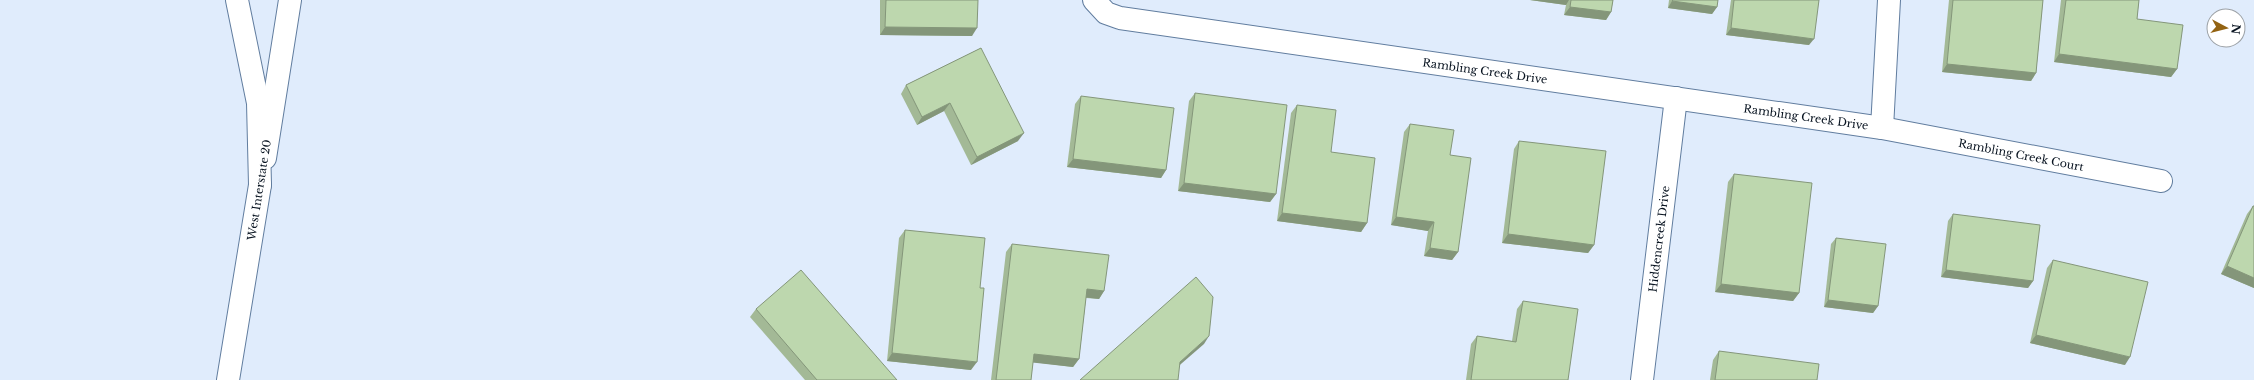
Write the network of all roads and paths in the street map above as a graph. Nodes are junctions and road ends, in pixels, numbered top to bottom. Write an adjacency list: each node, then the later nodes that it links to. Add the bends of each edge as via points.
1 (237, 0): 8 (main road, via 258,103)
2 (290, 0): 8 (main road, West Interstate 20)
3 (1094, 0): 5 (main road, Rambling Creek Drive, via 1106,13 1120,18)
4 (1889, 0): 6 (main road)
5 (1676, 98): 6 (main road, Rambling Creek Drive); 10 (main road, Hiddencreek Drive)
6 (1882, 128): 7 (main road, Rambling Creek Court)
7 (2161, 181)
8 (260, 185): 9 (main road, West Interstate 20)
9 (228, 380)
10 (1642, 380)

